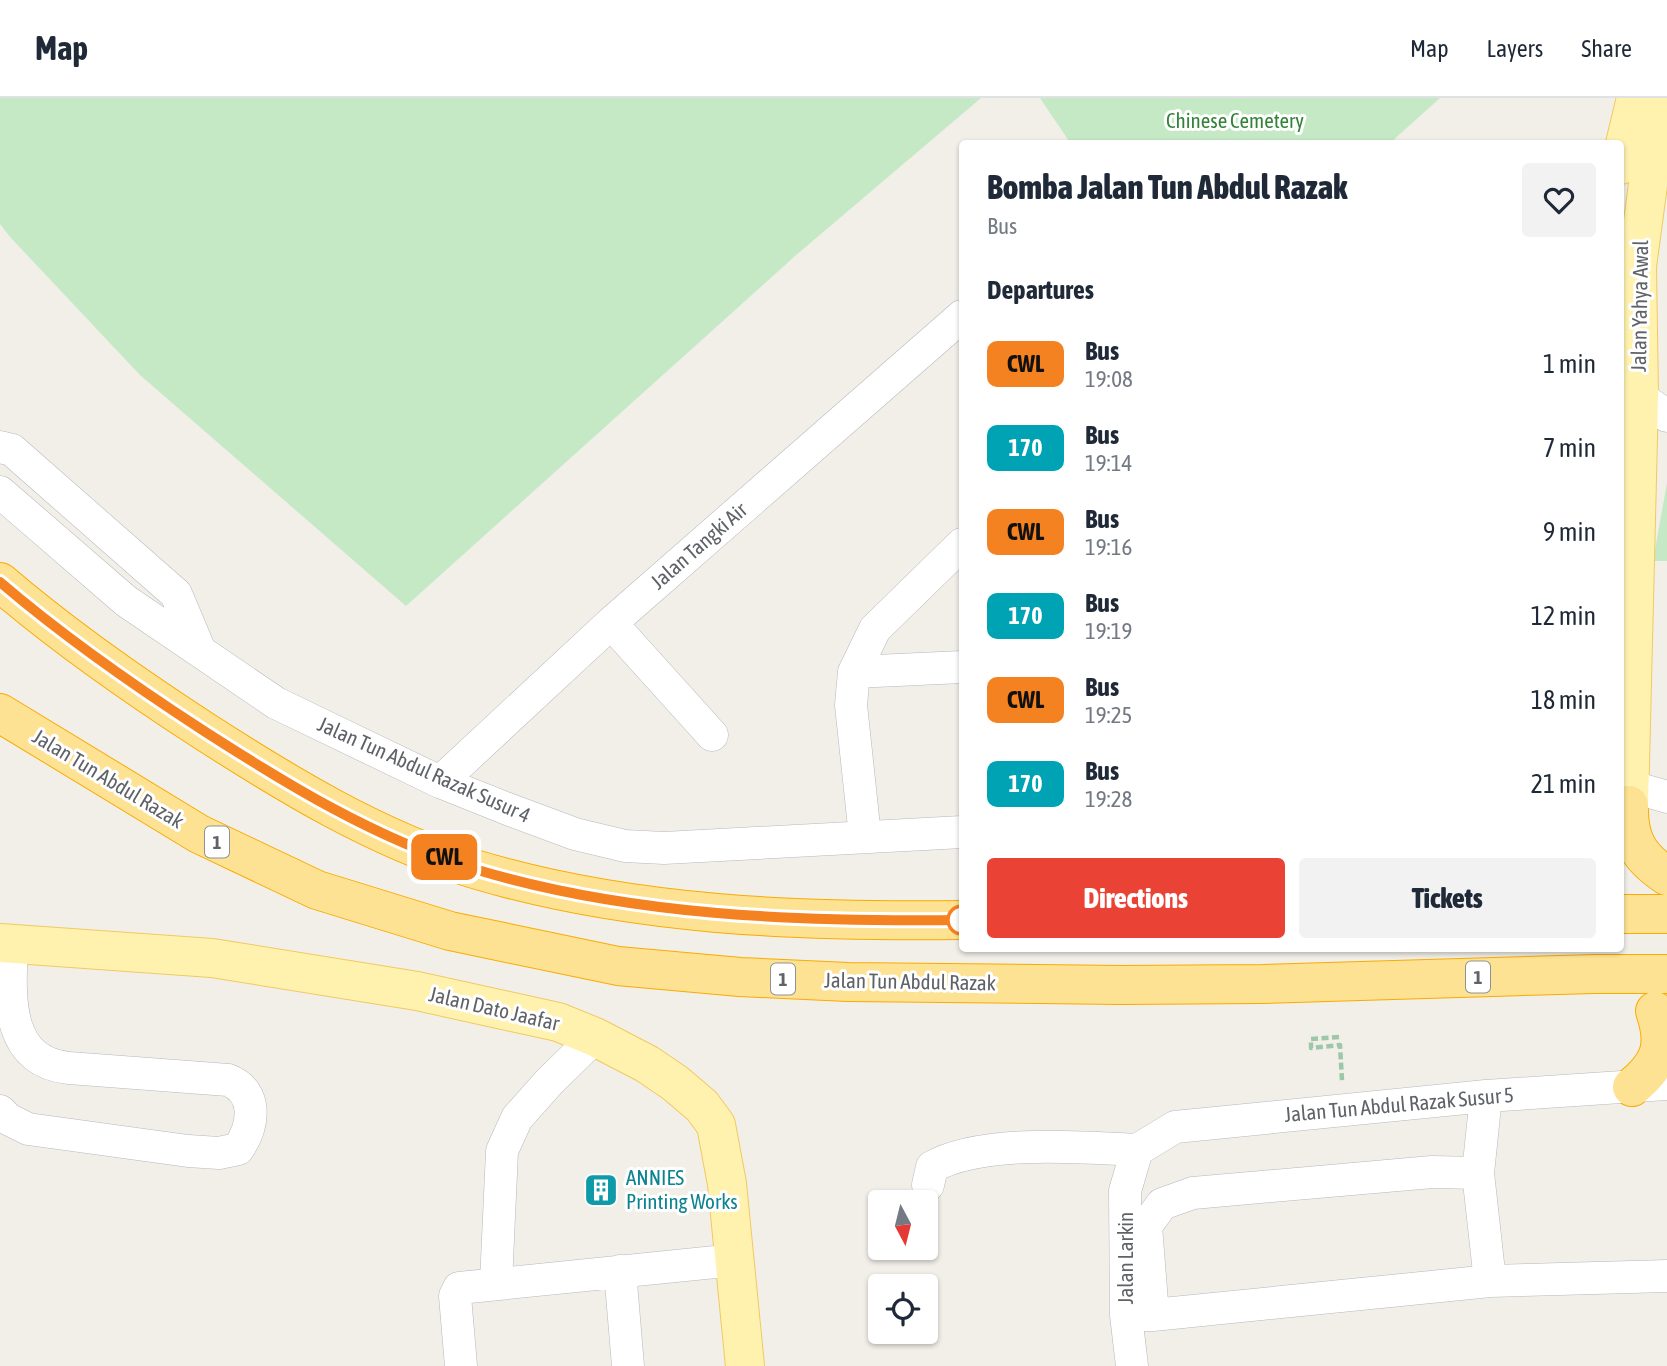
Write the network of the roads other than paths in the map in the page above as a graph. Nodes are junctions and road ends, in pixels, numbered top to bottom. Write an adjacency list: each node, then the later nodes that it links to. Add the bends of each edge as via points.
1 (1636, 98): 3 (main road)
2 (1667, 103): 5 (main road, Jalan Yahya Awal, via 1638,249)
3 (1624, 148)
4 (959, 319): 11 (street, Jalan Tangki Air)
5 (1653, 406): 6 (main road, Jalan Yahya Awal)
6 (1652, 442): 19 (main road, Jalan Yahya Awal)
7 (0, 447): 12 (street, via 12,450 176,594)
8 (0, 492): 12 (street, Jalan Tun Abdul Razak Susur 4, via 126,601)
9 (959, 547): 14 (street, via 875,629)
10 (0, 582): 25 (highway, via 144,692 274,775 351,818 471,867 579,893 661,906 788,917)
11 (611, 623): 16 (street); 17 (street, Jalan Tangki Air)
12 (200, 651): 17 (street, Jalan Tun Abdul Razak Susur 4, via 276,703)
13 (959, 667): 14 (street)
14 (854, 671): 21 (street, via 851,705)
15 (1, 713): 27 (highway, Jalan Tun Abdul Razak / 1, via 199,834 317,890 450,931 618,966 807,980 1109,985)
16 (712, 735)
17 (440, 782): 21 (street, Jalan Tun Abdul Razak Susur 4, via 575,834 625,846 712,846)
18 (1667, 799): 19 (street)
19 (1625, 806): 22 (highway, via 1642,856)
20 (959, 832): 21 (street, Jalan Tun Abdul Razak Susur 4)
21 (865, 836)
22 (1667, 876)
23 (1624, 914): 24 (highway)
24 (1667, 914)
25 (959, 920)
26 (6, 943): 29 (street); 31 (main road, Jalan Dato Jaafar, via 212,958 301,972 520,1012)
27 (1594, 974): 28 (highway, Jalan Tun Abdul Razak / 1); 30 (highway)
28 (1667, 974)
29 (5, 1007): 34 (street, via 29,1052 42,1062 228,1080 247,1094 251,1112 238,1149 219,1153 28,1129)
30 (1661, 1012): 32 (highway, via 1662,1042 1649,1073)
31 (595, 1037): 38 (main road, Jalan Dato Jaafar, via 675,1083 716,1125); 42 (street, via 517,1118 502,1151)
32 (1649, 1086): 33 (street, Jalan Tun Abdul Razak Susur 5)
33 (1486, 1096): 35 (street, Jalan Tun Abdul Razak Susur 5, via 1175,1127); 36 (street)
34 (0, 1111)
35 (1137, 1150): 37 (street, via 1071,1146 962,1154 932,1167); 43 (street, Jalan Larkin, via 1125,1191)
36 (1478, 1173): 41 (street); 43 (street, via 1432,1172 1193,1193 1162,1204 1146,1226)
37 (928, 1185)
38 (735, 1260): 39 (street); 46 (main road, Jalan Dato Jaafar)
39 (620, 1272): 42 (street); 45 (street)
40 (1667, 1276): 41 (street)
41 (1490, 1281): 43 (street)
42 (496, 1283): 44 (street, via 459,1288 455,1296)
43 (1140, 1315): 47 (street, Jalan Larkin)
44 (461, 1366)
45 (628, 1366)
46 (745, 1366)
47 (1132, 1366)

